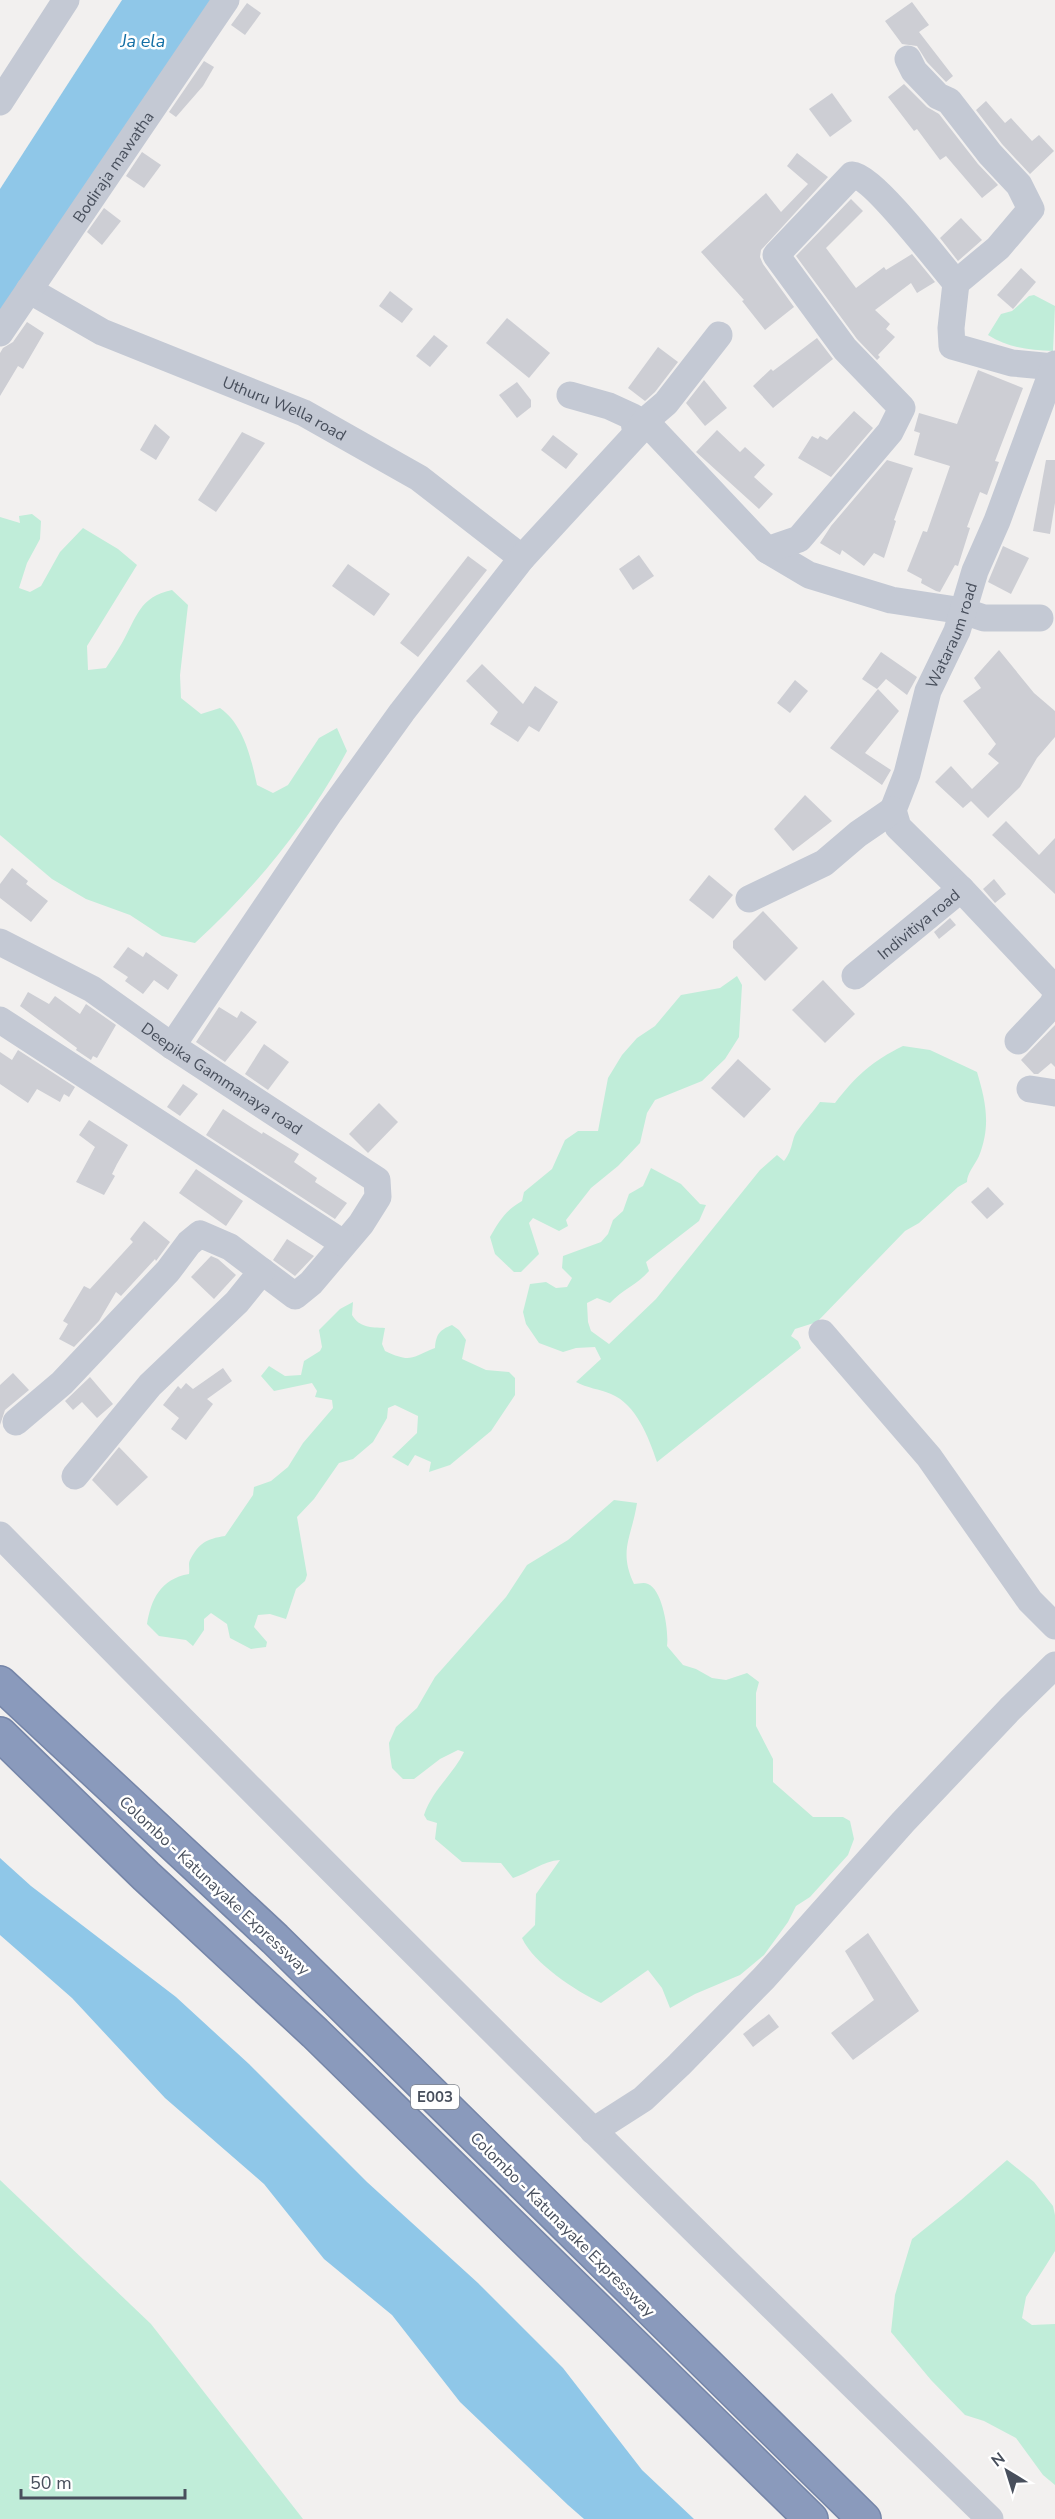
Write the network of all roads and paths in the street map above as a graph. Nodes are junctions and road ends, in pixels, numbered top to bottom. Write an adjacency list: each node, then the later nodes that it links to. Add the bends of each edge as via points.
1 (226, 0): 6 (street, Bodiraja mawatha)
2 (60, 2): 4 (street)
3 (908, 59): 5 (street, via 914,71 938,96 949,101 1019,185 1031,209 998,248)
4 (0, 102)
5 (956, 283): 9 (street, via 952,346 1012,363); 12 (street, via 879,192 858,175 852,175 776,255 845,349 902,408 890,432 800,539)
6 (29, 290): 7 (street, Bodiraja mawatha); 13 (street, Uthuru Wella road, via 102,332 304,413 420,478)
7 (0, 333)
8 (719, 335): 11 (street, via 666,403)
9 (1055, 366): 14 (street, Wataraum road)
10 (570, 395): 11 (street, via 609,406 633,417)
11 (640, 427): 12 (street); 13 (street)
12 (767, 550): 14 (street, via 809,575 846,587 891,600)
13 (522, 558): 25 (street, via 350,784)
14 (963, 611): 15 (street, via 984,618); 16 (street, Wataraum road, via 928,691 907,774)
15 (1040, 618)
16 (893, 810): 17 (street, via 898,827); 18 (street, via 824,863)
17 (961, 889): 20 (street, Indivitiya road); 21 (street, Indivitiya road)
18 (749, 899)
19 (0, 942): 25 (street, Deepika Gammanaya road, via 93,989)
20 (855, 976)
21 (1055, 989)
22 (1055, 999): 24 (street)
23 (0, 1020): 26 (street)
24 (1018, 1041)
25 (172, 1046): 26 (street, Deepika Gammanaya road, via 377,1180 378,1197)
26 (343, 1243): 27 (street, Deepika Gammanaya road, via 295,1296)
27 (262, 1271): 29 (street, Deepika Gammanaya road, via 230,1247 200,1234 62,1383); 30 (street, via 237,1302 150,1385)
28 (822, 1333): 32 (street, via 928,1457 1030,1601)
29 (16, 1422)
30 (75, 1476)
31 (0, 1535): 36 (street)
32 (1055, 1626)
33 (1055, 1665): 36 (street, via 903,1822 764,1978 679,2065 643,2099)
34 (0, 1683): 38 (highway, Colombo - Katunayake Expressway / E003, via 275,1939)
35 (0, 1734): 37 (highway, E003, via 315,2033)
36 (593, 2132): 39 (street)
37 (811, 2519)
38 (864, 2519)
39 (990, 2519)

